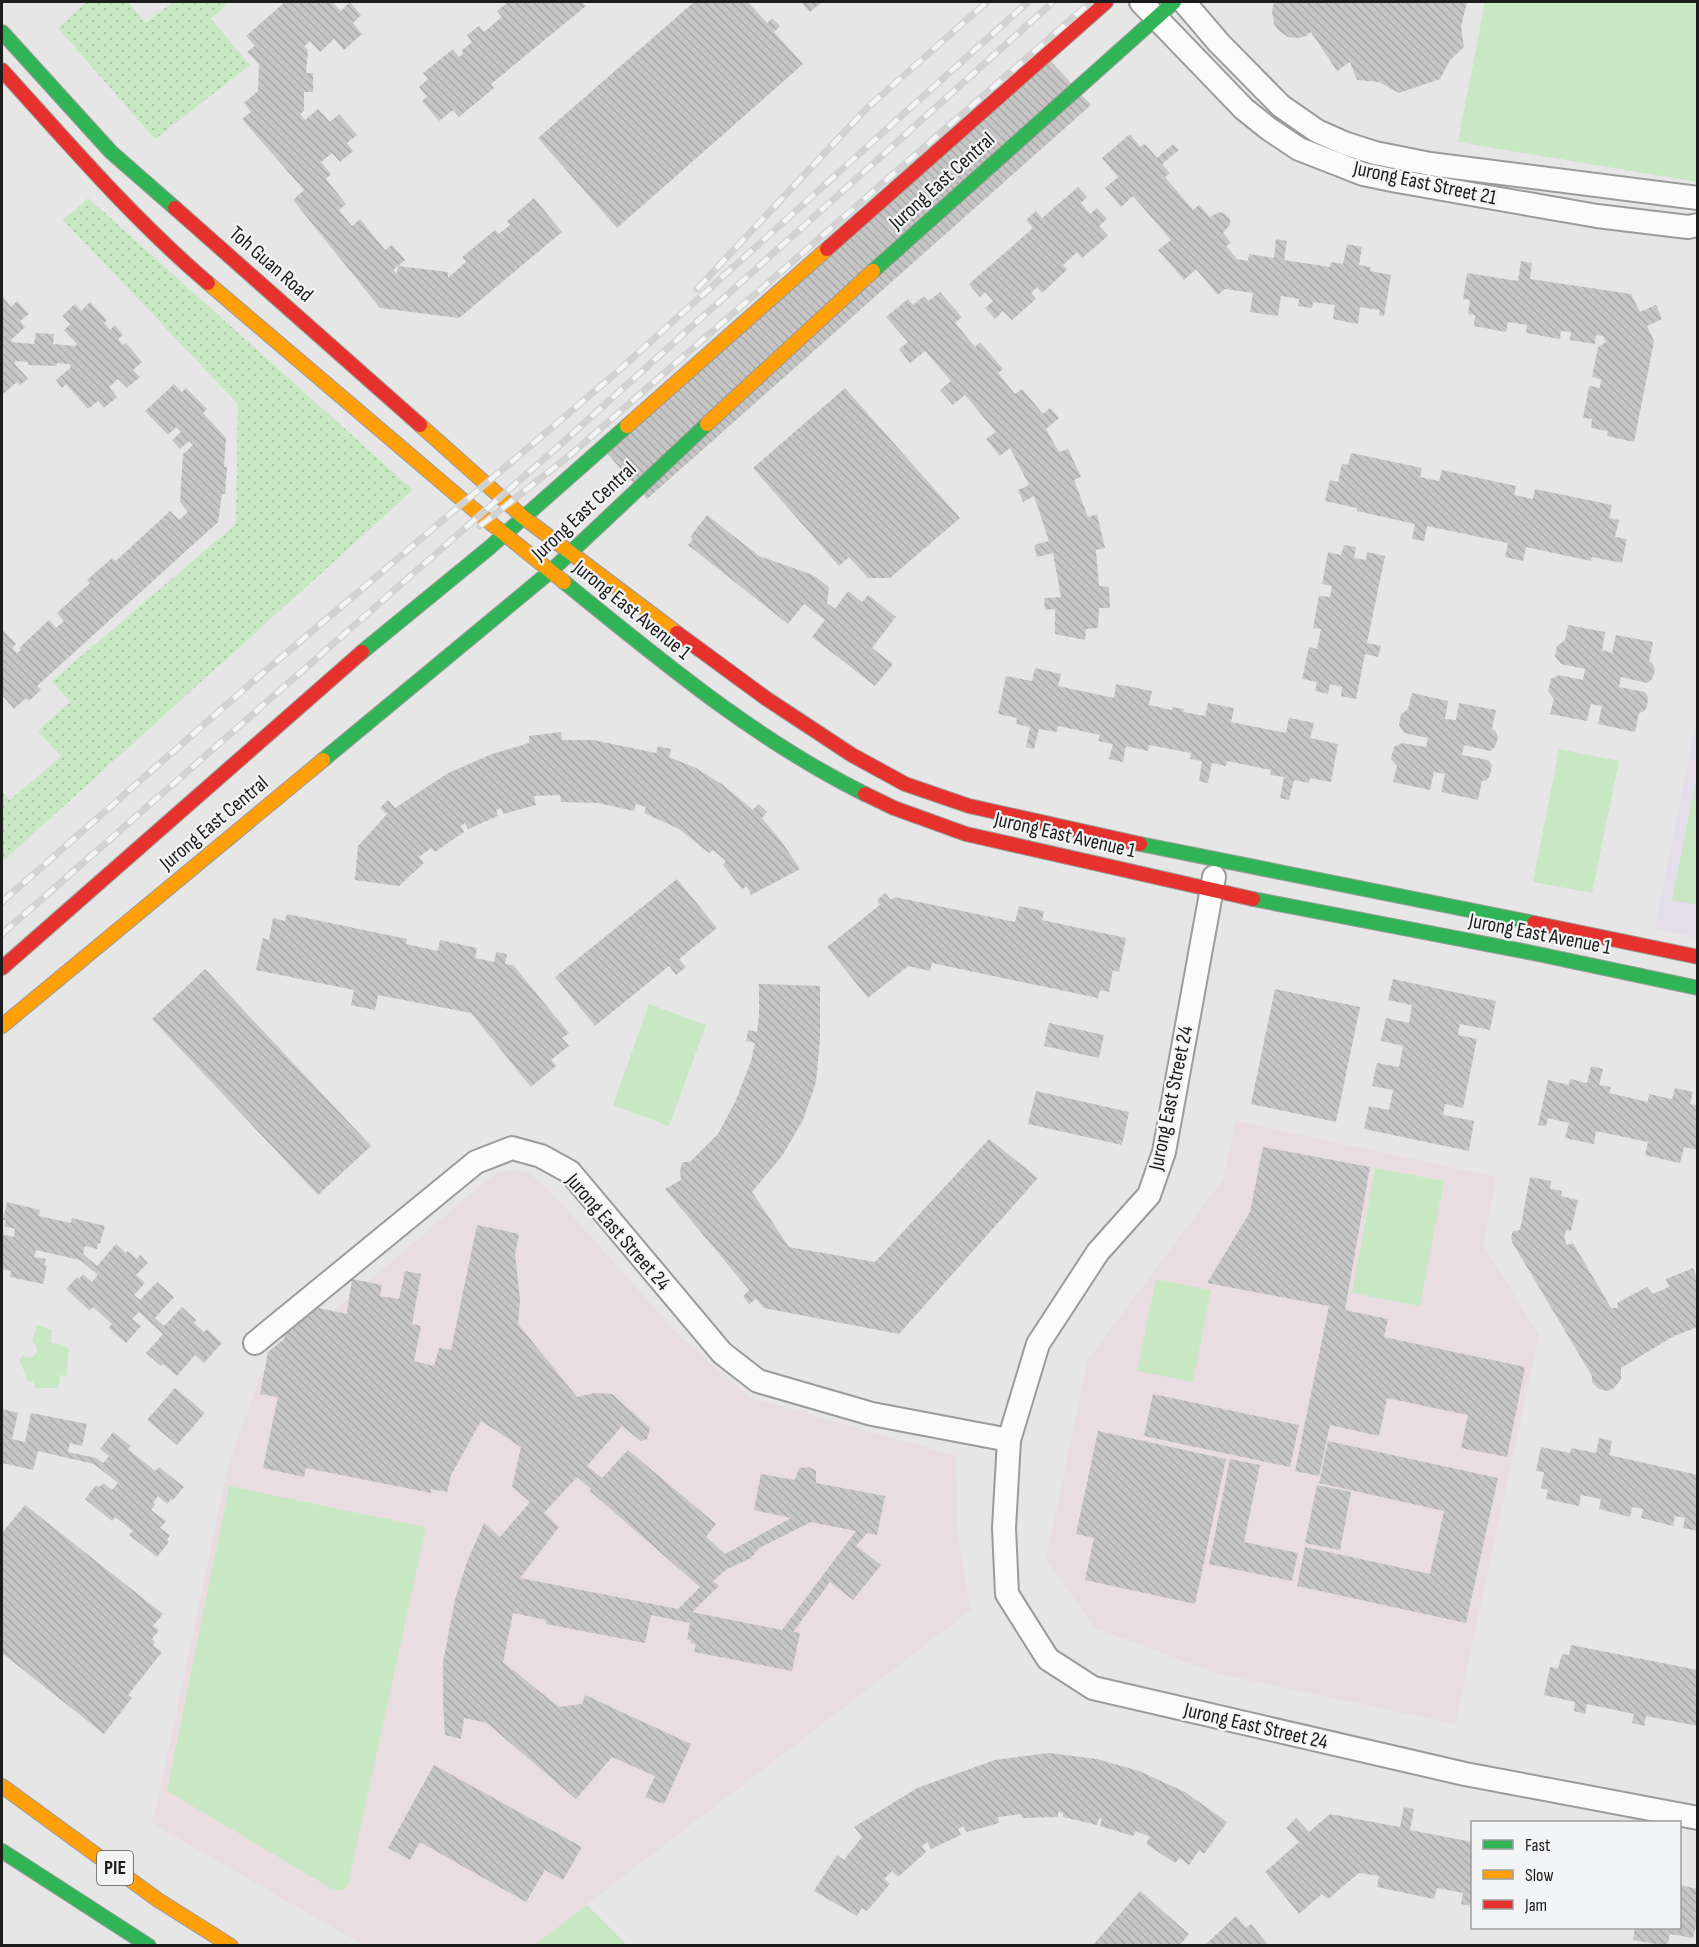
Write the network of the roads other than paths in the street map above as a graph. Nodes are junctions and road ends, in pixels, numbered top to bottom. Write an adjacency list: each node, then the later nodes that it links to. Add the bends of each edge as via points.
1 (1106, 2): 10 (main road, Jurong East Central)
2 (1141, 2): 5 (street, Jurong East Street 21)
3 (1174, 2): 5 (main road, Jurong East Central)
4 (1184, 2): 8 (street, Jurong East Street 21, via 1281,106 1317,131 1344,143 1430,164)
5 (1156, 19): 9 (street, Jurong East Street 21, via 1244,109 1269,129 1299,149 1364,174 1597,216); 12 (main road, Jurong East Central, via 820,318)
6 (2, 32): 10 (main road, Toh Guan Road, via 111,152)
7 (2, 70): 11 (main road, via 90,168 187,265)
8 (1698, 198)
9 (1698, 225)
10 (523, 517): 11 (main road, Jurong East Central); 12 (main road, Jurong East Avenue 1)
11 (505, 535): 13 (main road, Jurong East Avenue 1); 17 (main road, Jurong East Central, via 340,670)
12 (570, 554): 13 (main road, Jurong East Central); 14 (main road, Jurong East Avenue 1, via 767,699 852,756 905,784 969,806)
13 (551, 571): 15 (main road, Jurong East Avenue 1, via 683,679 738,718 839,781 894,808 966,834); 19 (main road, Jurong East Central)
14 (1218, 861): 15 (street, Jurong East Street 24); 16 (main road, Jurong East Avenue 1)
15 (1211, 891): 18 (main road, Jurong East Avenue 1); 21 (street, Jurong East Street 24, via 1164,1152 1149,1195 1098,1252 1038,1344)
16 (1698, 957)
17 (2, 968)
18 (1698, 988)
19 (2, 1026)
20 (255, 1343): 21 (street, Jurong East Street 24, via 476,1162 512,1148 541,1156 570,1172 722,1353 758,1381 872,1414)
21 (1009, 1440): 23 (street, Jurong East Street 24, via 1004,1528 1007,1594 1048,1659 1093,1688 1464,1774)
22 (2, 1786): 26 (main road, PIE, via 158,1900)
23 (1698, 1818)
24 (2, 1851): 25 (main road, PIE)
25 (149, 1946)
26 (231, 1946)

